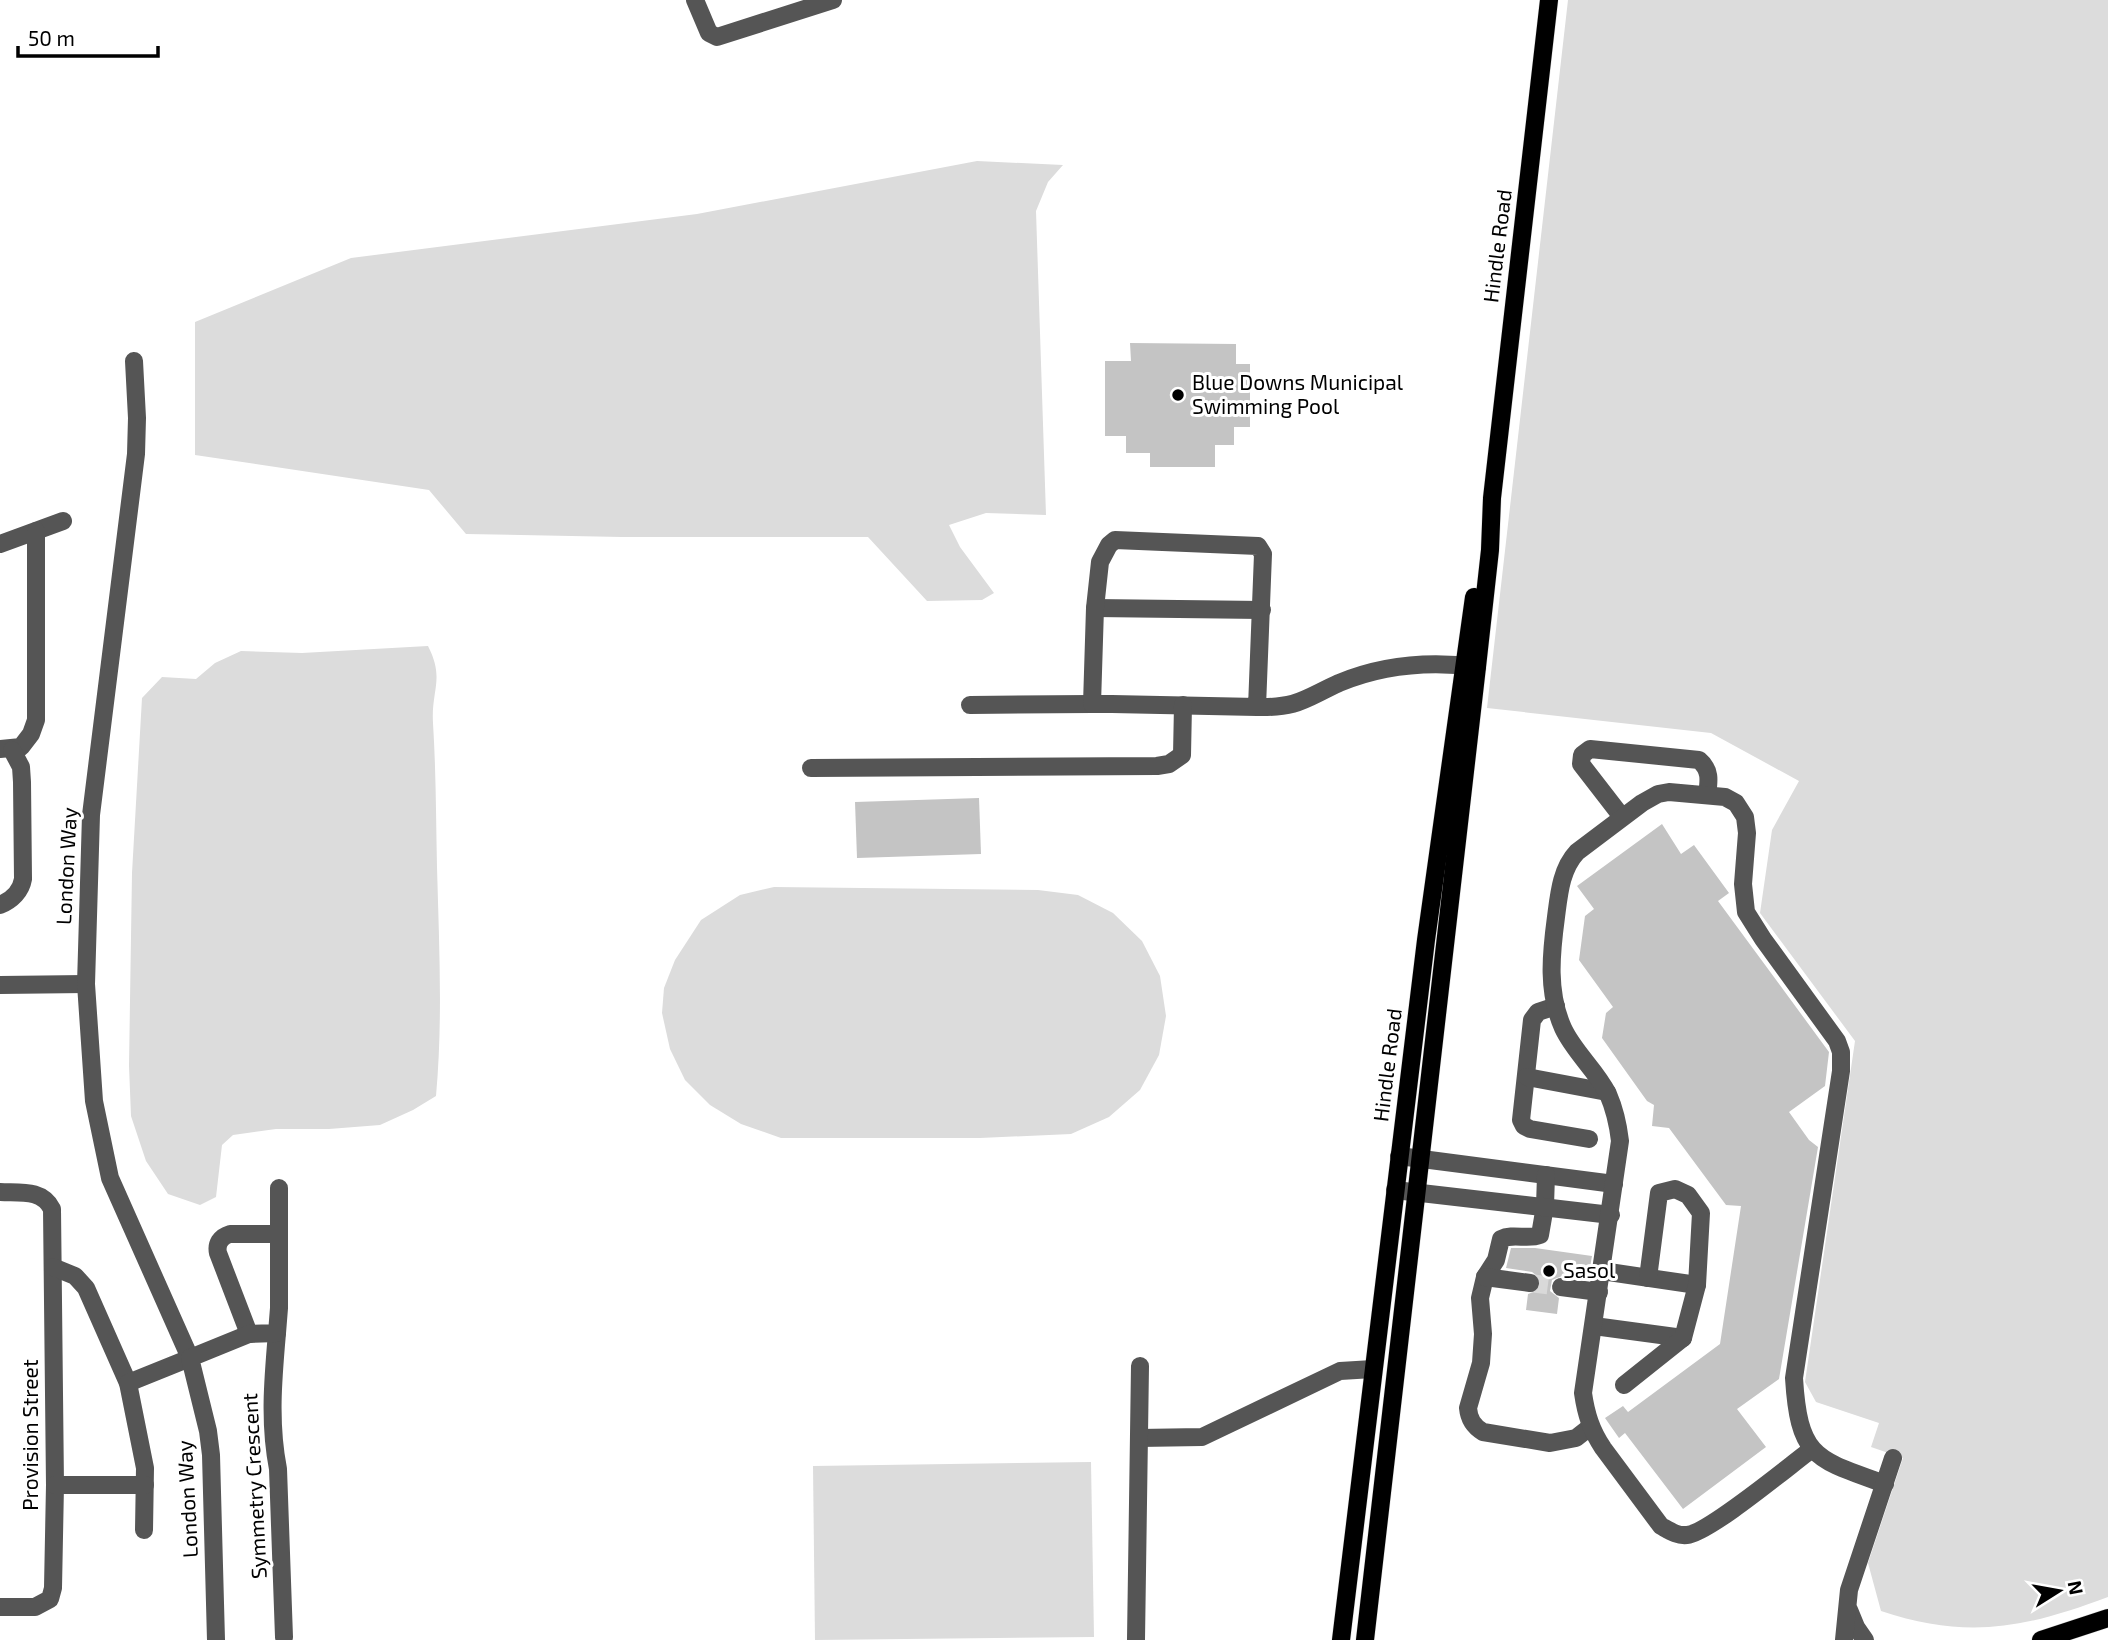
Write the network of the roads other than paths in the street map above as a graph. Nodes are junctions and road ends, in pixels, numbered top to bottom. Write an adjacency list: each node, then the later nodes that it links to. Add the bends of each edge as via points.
1 (695, 0): 2 (street, via 709,33 717,37)
2 (833, 0)
3 (1549, 0): 10 (main road, Hindle Road, via 1492,498 1490,550)
4 (134, 361): 20 (street, London Way, via 136,454 91,815)
5 (63, 522): 6 (street)
6 (36, 531): 7 (street); 15 (street, via 36,720 31,734)
7 (0, 544)
8 (1095, 608): 9 (street); 9 (street, via 1100,562 1115,540 1258,546 1263,554); 11 (street)
9 (1262, 610): 14 (street)
10 (1470, 666): 14 (street, via 1411,665 1369,673 1304,701); 26 (main road, Hindle Road); 27 (main road, Hindle Road)
11 (1092, 704): 12 (street); 13 (street)
12 (970, 705)
13 (1183, 705): 14 (street); 16 (street, via 1182,755 1157,766)
14 (1257, 707)
15 (11, 749): 19 (street, via 21,767 23,878 12,898)
16 (811, 768)
17 (1707, 795): 18 (street, via 1658,794); 18 (street, via 1707,767 1699,760 1590,749 1581,764); 56 (street, via 1726,797 1745,817 1746,912 1841,1052 1794,1378 1798,1424)
18 (1622, 817): 22 (street, via 1569,860 1551,955)
19 (0, 905)
20 (86, 984): 21 (street); 49 (street, London Way, via 94,1101 110,1178)
21 (0, 985)
22 (1556, 1006): 23 (street, via 1534,1016); 24 (street, via 1572,1045)
23 (1527, 1077): 24 (street); 25 (street, via 1524,1126)
24 (1607, 1093): 29 (street, via 1620,1141)
25 (1589, 1139)
26 (1399, 1156): 27 (street); 31 (main road, Hindle Road)
27 (1421, 1159): 28 (street); 33 (main road, Hindle Road)
28 (1546, 1175): 29 (street); 34 (street)
29 (1614, 1184): 35 (street)
30 (279, 1188): 36 (street, Symmetry Crescent)
31 (1395, 1189): 33 (street); 51 (main road, Hindle Road)
32 (0, 1192): 37 (street, Provision Street, via 27,1193 49,1203 54,1217)
33 (1417, 1192): 34 (street); 69 (main road, Hindle Road)
34 (1545, 1206): 35 (street); 39 (street, via 1540,1235 1501,1239 1496,1260)
35 (1611, 1215): 38 (street)
36 (279, 1234): 46 (street, Symmetry Crescent); 47 (street, via 226,1235 219,1242 218,1253)
37 (53, 1267): 52 (street, via 75,1276 86,1288); 59 (street, Provision Street)
38 (1602, 1271): 40 (street); 44 (street)
39 (1485, 1277): 41 (street); 54 (street, via 1480,1298 1480,1363 1468,1408 1471,1420 1483,1432 1550,1443 1576,1438)
40 (1648, 1278): 42 (street); 42 (street, via 1659,1194 1675,1189 1688,1195 1701,1213)
41 (1530, 1283)
42 (1697, 1285): 48 (street)
43 (1561, 1287): 44 (street)
44 (1599, 1292): 45 (street)
45 (1594, 1326): 48 (street); 54 (street, via 1583,1393)
46 (277, 1333): 47 (street); 65 (street, Symmetry Crescent, via 272,1410)
47 (249, 1334): 49 (street)
48 (1683, 1338): 53 (street)
49 (198, 1355): 52 (street); 66 (street, London Way, via 211,1455)
50 (1140, 1366): 55 (street)
51 (1373, 1369): 55 (street, via 1340,1371 1202,1437); 68 (main road, Hindle Road)
52 (128, 1382): 60 (street)
53 (1624, 1385)
54 (1590, 1427): 56 (street, via 1661,1526 1676,1534 1689,1535 1710,1525)
55 (1139, 1438): 67 (street)
56 (1812, 1449): 58 (street, via 1837,1467)
57 (1893, 1458): 58 (street)
58 (1885, 1484): 62 (street)
59 (55, 1485): 60 (street); 63 (street, Provision Street, via 53,1588 47,1602 35,1607)
60 (145, 1485): 61 (street)
61 (144, 1530)
62 (1848, 1606): 70 (street); 71 (street)
63 (0, 1607)
64 (2108, 1618): 72 (main road)
65 (284, 1637)
66 (216, 1640)
67 (1136, 1640)
68 (1341, 1640)
69 (1366, 1640)
70 (1844, 1640)
71 (1865, 1640)
72 (2041, 1640)

